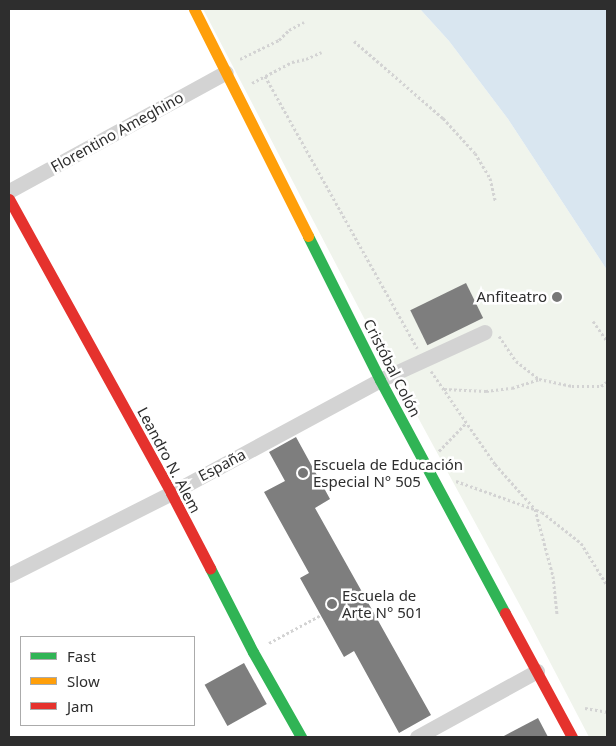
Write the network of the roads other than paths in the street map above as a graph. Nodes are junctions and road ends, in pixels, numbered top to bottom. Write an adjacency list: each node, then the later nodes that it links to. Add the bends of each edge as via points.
1 (194, 9): 2 (street, Cristóbal Colón)
2 (225, 69): 3 (street, Florentino Ameghino); 6 (street, Cristóbal Colón)
3 (9, 191)
4 (9, 198): 7 (street, Leandro N. Alem)
5 (492, 334): 6 (street, España)
6 (380, 380): 7 (street, España); 9 (street, Cristóbal Colón)
7 (171, 492): 8 (street, España); 10 (street, Leandro N. Alem, via 253,652)
8 (9, 575)
9 (537, 672): 11 (street); 12 (street, Cristóbal Colón)
10 (301, 737)
11 (417, 737)
12 (572, 737)

